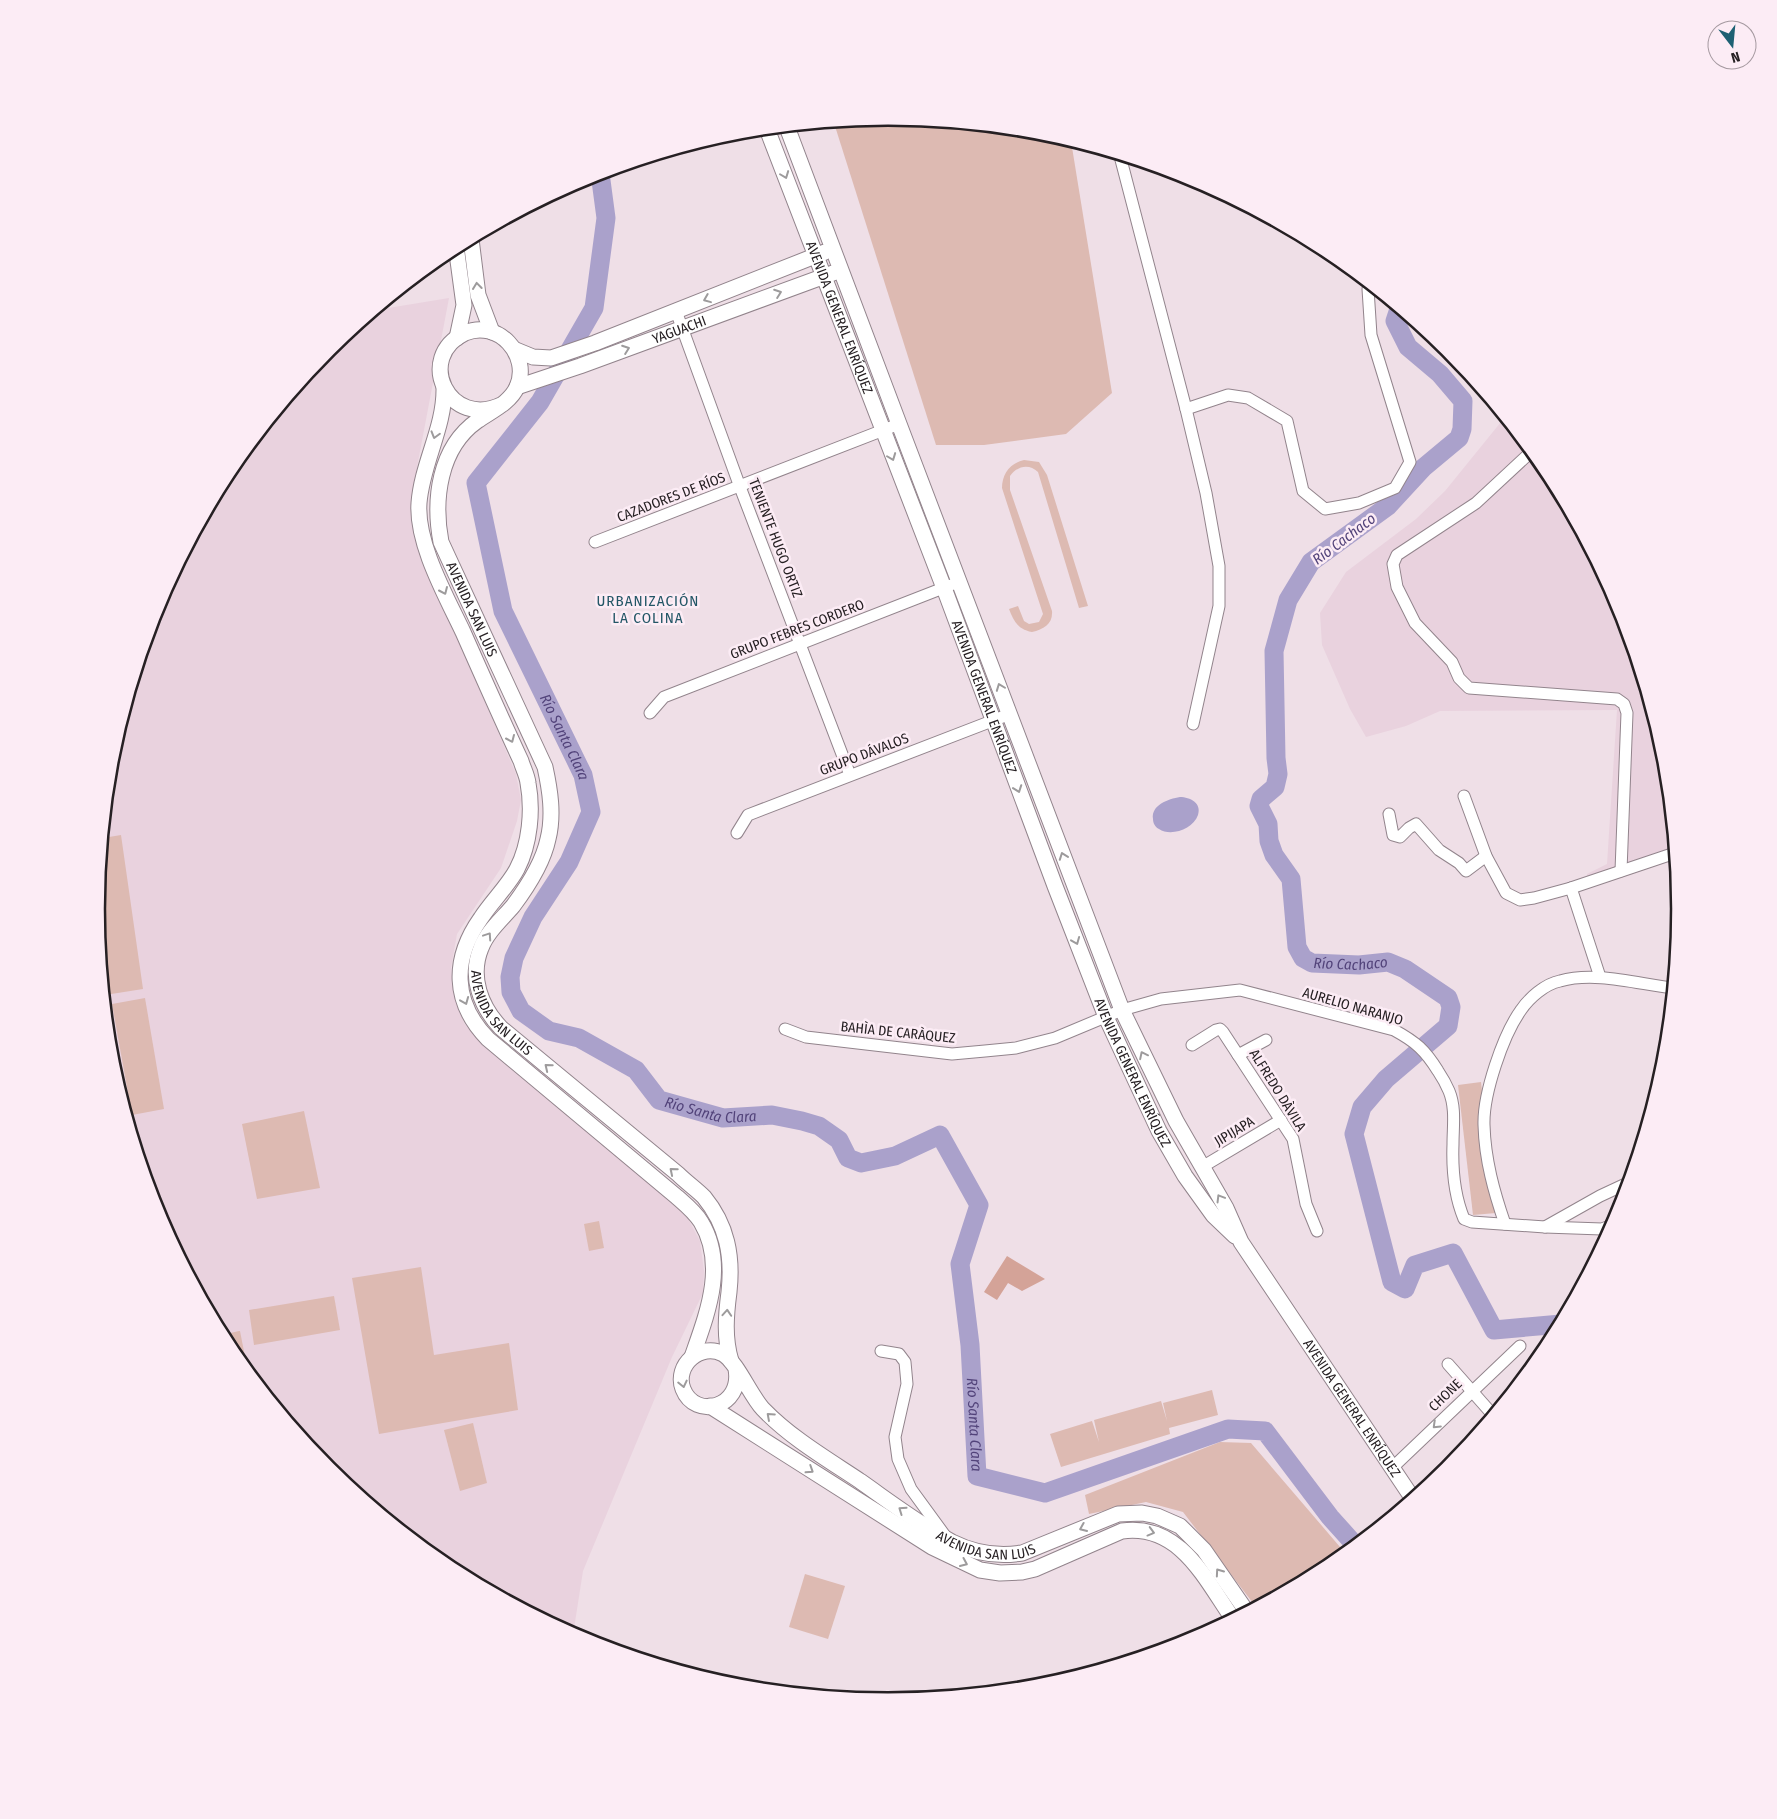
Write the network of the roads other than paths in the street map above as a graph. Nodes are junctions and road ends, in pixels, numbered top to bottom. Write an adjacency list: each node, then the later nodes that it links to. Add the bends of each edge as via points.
1 (789, 133): 5 (street, AVENIDA GENERAL ENRÍQUEZ)
2 (770, 136): 7 (street, AVENIDA GENERAL ENRÍQUEZ, one-way to 7)
3 (1122, 162): 19 (street)
4 (472, 246): 13 (street, one-way to 4, via 478,295)
5 (834, 249): 7 (street, YAGUACHI); 8 (street, AVENIDA GENERAL ENRÍQUEZ)
6 (457, 255): 14 (street, via 464,305)
7 (816, 256): 9 (street, AVENIDA GENERAL ENRÍQUEZ); 11 (street, YAGUACHI, one-way to 11)
8 (842, 269): 9 (street, YAGUACHI); 20 (street, AVENIDA GENERAL ENRÍQUEZ)
9 (824, 276): 12 (street, YAGUACHI, one-way to 9); 21 (street, AVENIDA GENERAL ENRÍQUEZ)
10 (1368, 290): 19 (street, via 1371,335 1410,462 1395,488 1359,503 1325,509 1303,490 1287,421 1248,398 1228,395)
11 (676, 311): 12 (street, TENIENTE HUGO ORTIZ); 15 (street, YAGUACHI, via 558,356 542,359)
12 (682, 328): 17 (street, YAGUACHI, one-way to 12); 23 (street, TENIENTE HUGO ORTIZ)
13 (492, 332): 14 (street, via 474,331); 15 (street)
14 (457, 338): 16 (street, via 449,346 441,366)
15 (516, 350): 17 (street, via 520,362)
16 (444, 387): 18 (street, via 456,402 474,410); 62 (street, AVENIDA SAN LUIS, one-way to 62, via 442,409 422,485 420,522 430,559 521,761 531,808 528,835 517,869 480,918 464,950 459,978 462,993 472,1018 488,1039 677,1196 701,1221 711,1246 715,1270 707,1314)
17 (517, 387): 18 (street)
18 (503, 404): 64 (street, AVENIDA SAN LUIS, one-way to 18, via 726,1339 730,1256 721,1224 703,1196 501,1028 489,1016 479,993 477,973 481,948 530,882 548,839 550,823 550,794 545,767 441,542 437,524 439,486 456,443 475,422)
19 (1186, 409): 31 (street, via 1219,566 1219,606)
20 (898, 424): 21 (street, CAZADORES DE RÍOS); 25 (street, AVENIDA GENERAL ENRÍQUEZ)
21 (882, 431): 23 (street, CAZADORES DE RÍOS); 26 (street, AVENIDA GENERAL ENRÍQUEZ, one-way to 26)
22 (1527, 456): 38 (street, via 1476,503 1397,555 1393,564 1397,587 1415,623 1452,662 1468,688 1617,699 1624,704 1627,713)
23 (740, 487): 24 (street, CAZADORES DE RÍOS); 27 (street, TENIENTE HUGO ORTIZ)
24 (594, 542)
25 (960, 582): 26 (street, GRUPO FEBRES CORDERO); 29 (street, AVENIDA GENERAL ENRÍQUEZ, one-way to 25)
26 (944, 588): 27 (street, GRUPO FEBRES CORDERO); 30 (street, AVENIDA GENERAL ENRÍQUEZ)
27 (799, 643): 28 (street, GRUPO FEBRES CORDERO, via 664,697); 32 (street, TENIENTE HUGO ORTIZ)
28 (650, 712)
29 (1010, 714): 30 (street, GRUPO DÁVALOS); 39 (street, AVENIDA GENERAL ENRÍQUEZ, one-way to 29)
30 (993, 721): 32 (street, GRUPO DÁVALOS); 40 (street, AVENIDA GENERAL ENRÍQUEZ, one-way to 40)
31 (1193, 724)
32 (850, 775): 35 (street, GRUPO DÁVALOS, via 748,816)
33 (1464, 796): 37 (street)
34 (1390, 814): 37 (street, via 1393,835 1400,837 1416,824 1439,850 1466,871)
35 (737, 833)
36 (1670, 855): 38 (street)
37 (1486, 856): 41 (street, via 1506,893 1520,900)
38 (1621, 872): 41 (street)
39 (1071, 879): 40 (street); 44 (street, AVENIDA GENERAL ENRÍQUEZ)
40 (1055, 886): 45 (street, AVENIDA GENERAL ENRÍQUEZ, one-way to 45)
41 (1571, 888): 42 (street)
42 (1600, 977): 43 (street); 55 (street, via 1557,981 1542,990 1520,1011 1506,1038 1487,1090 1483,1122 1488,1168)
43 (1667, 987)
44 (1122, 1010): 45 (street, BAHÌA DE CARÀQUEZ); 47 (street, AVENIDA GENERAL ENRÍQUEZ); 55 (street, AURELIO NARANJO, via 1161,999 1240,990 1394,1030 1410,1038 1428,1054 1450,1092 1456,1198 1464,1219)
45 (1106, 1017): 46 (street, BAHÌA DE CARÀQUEZ, via 1055,1038 1016,1048 952,1054 806,1037); 49 (street, AVENIDA GENERAL ENRÍQUEZ)
46 (785, 1029)
47 (1133, 1036): 49 (street); 53 (street, AVENIDA GENERAL ENRÍQUEZ, one-way to 47)
48 (1266, 1040): 51 (street)
49 (1118, 1043): 59 (street, AVENIDA GENERAL ENRÍQUEZ, via 1159,1131 1185,1176 1213,1215)
50 (1192, 1045): 51 (street, ALFREDO DÀVILA, via 1220,1029)
51 (1238, 1055): 52 (street, ALFREDO DÀVILA)
52 (1281, 1120): 53 (street, JIPIJAPA); 57 (street, ALFREDO DÀVILA, via 1293,1139 1306,1204)
53 (1202, 1167): 59 (street, AVENIDA GENERAL ENRÍQUEZ, one-way to 53)
54 (1620, 1186): 56 (street)
55 (1505, 1224): 56 (street, AURELIO NARANJO)
56 (1545, 1227): 58 (street, AURELIO NARANJO)
57 (1317, 1231)
58 (1602, 1231)
59 (1241, 1242): 68 (street, AVENIDA GENERAL ENRÍQUEZ)
60 (1520, 1346): 65 (street, CHONE)
61 (881, 1351): 70 (street, via 898,1354 906,1362 907,1384 895,1437 898,1459 911,1489)
62 (692, 1357): 64 (street, via 708,1351 716,1352); 66 (street, one-way to 66, via 682,1371 683,1388 693,1402)
63 (1448, 1364): 65 (street)
64 (733, 1365): 66 (street, via 737,1378 732,1394 726,1401); 70 (street, AVENIDA SAN LUIS, one-way to 64, via 924,1526 794,1435 759,1404)
65 (1471, 1391): 67 (street); 68 (street, CHONE, one-way to 68)
66 (710, 1406): 72 (street, AVENIDA SAN LUIS, one-way to 72, via 932,1547 980,1570 1022,1572 1122,1531 1154,1532 1184,1551)
67 (1490, 1411)
68 (1392, 1468): 69 (street, AVENIDA GENERAL ENRÍQUEZ)
69 (1410, 1494)
70 (948, 1539): 71 (street, AVENIDA SAN LUIS, one-way to 70, via 1199,1544 1180,1526 1157,1516 1118,1514 1022,1553 1006,1556 973,1550)
71 (1244, 1607)
72 (1230, 1614)

